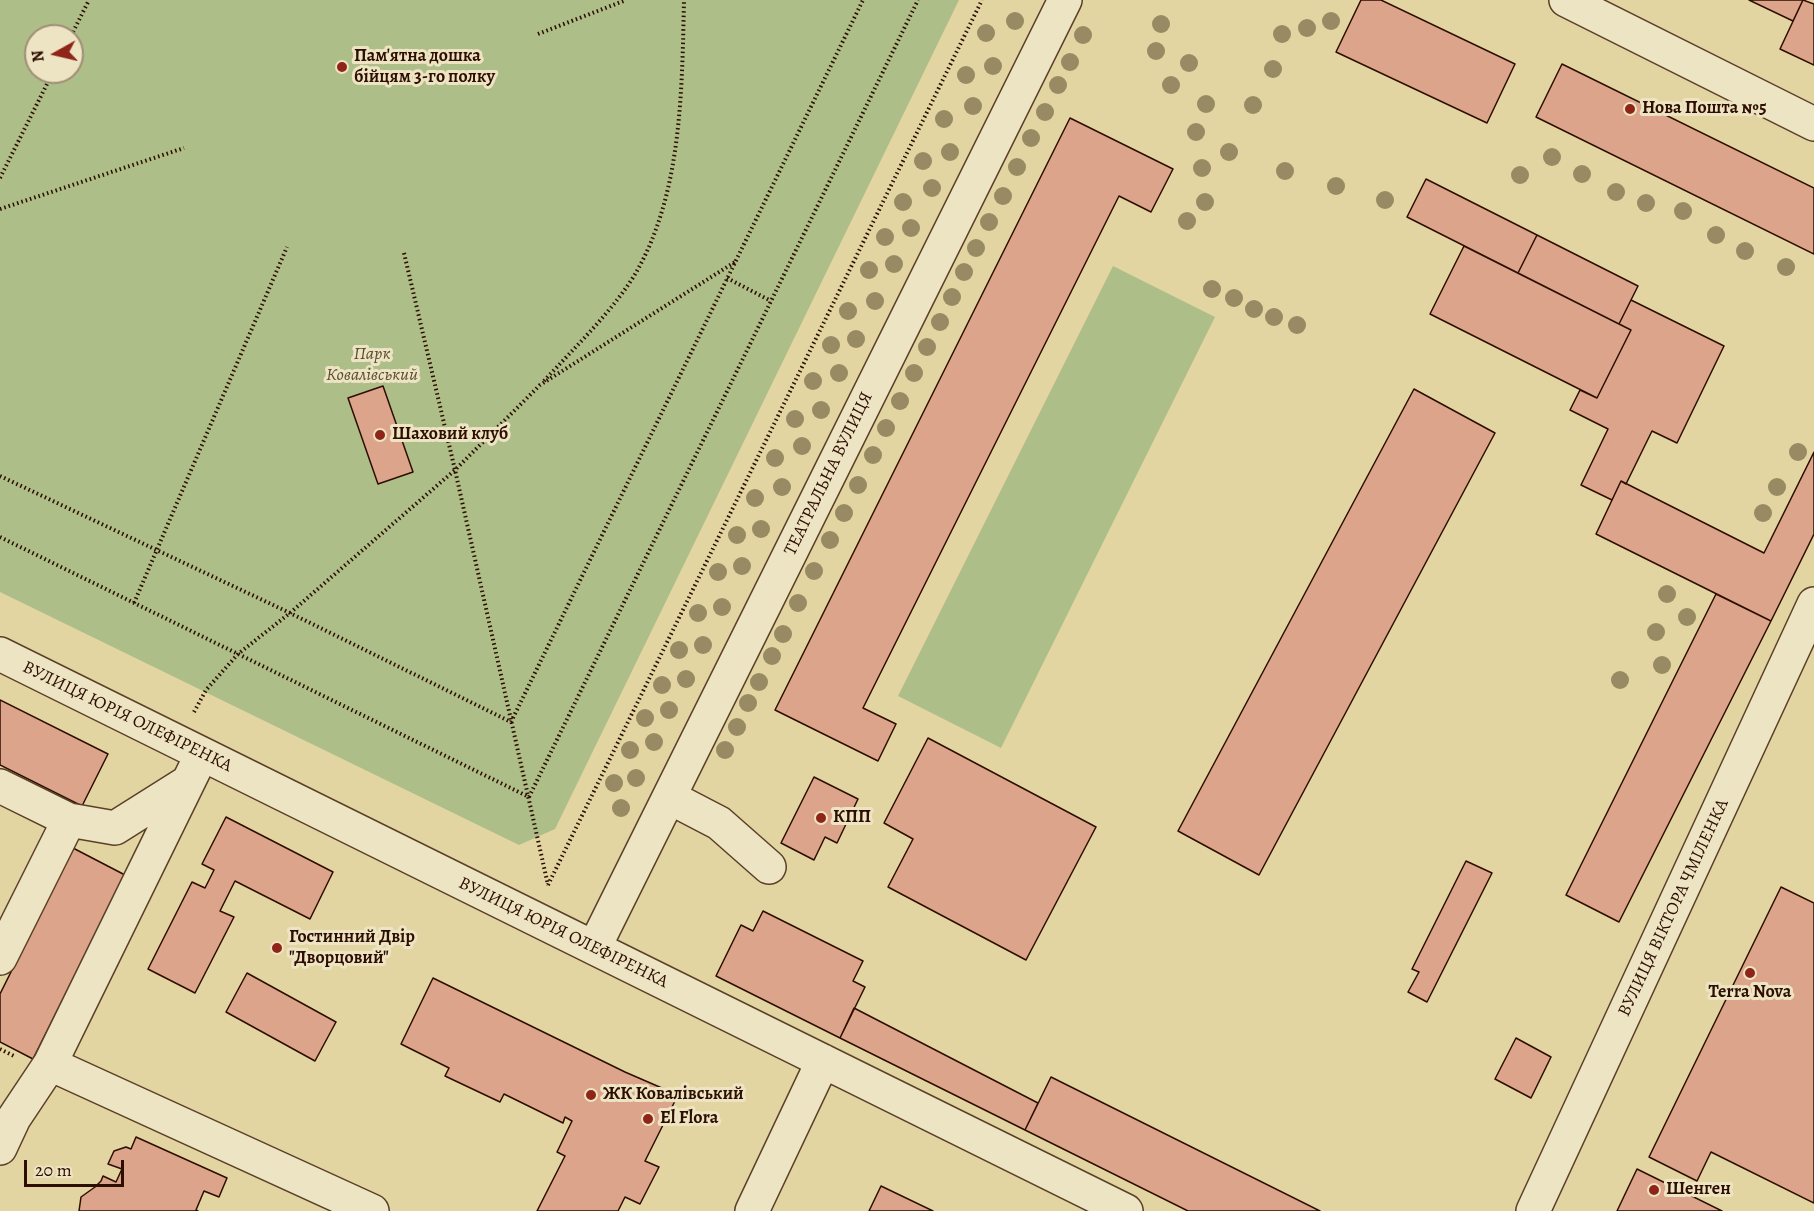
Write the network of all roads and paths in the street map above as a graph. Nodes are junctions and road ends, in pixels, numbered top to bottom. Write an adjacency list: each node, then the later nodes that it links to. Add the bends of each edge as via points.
1 (89, 0): 9 (path)
2 (626, 0): 10 (path)
3 (684, 0): 21 (path, via 673,162 655,235 638,271 616,301)
4 (863, 0): 18 (path)
5 (918, 0): 20 (path)
6 (982, 0): 38 (path)
7 (1065, 0): 35 (street, ТЕАТРАЛЬНА ВУЛИЦЯ)
8 (1566, 0): 12 (street)
9 (77, 24)
10 (538, 34)
11 (47, 84): 14 (path)
12 (1814, 124)
13 (184, 148): 15 (path)
14 (0, 178)
15 (0, 209)
16 (287, 247): 25 (path)
17 (404, 253): 22 (path)
18 (736, 261): 19 (path); 21 (path)
19 (727, 278): 20 (path); 31 (path)
20 (771, 301): 34 (path)
21 (540, 385): 22 (path)
22 (455, 470): 28 (path); 31 (path)
23 (0, 476): 25 (path)
24 (0, 537): 26 (path)
25 (157, 550): 26 (path); 28 (path)
26 (134, 603): 30 (path)
27 (1814, 604): 48 (street, ВУЛИЦЯ ВІКТОРА ЧМІЛЕНКА)
28 (290, 613): 30 (path); 31 (path)
29 (0, 654): 32 (street, ВУЛИЦЯ ЮРІЯ ОЛЕФІРЕНКА)
30 (238, 654): 32 (path, via 206,690); 34 (path)
31 (511, 722): 34 (path)
32 (189, 759): 36 (street, via 115,828); 39 (street, ВУЛИЦЯ ЮРІЯ ОЛЕФІРЕНКА); 43 (street)
33 (0, 786): 36 (street)
34 (529, 797): 38 (path)
35 (669, 797): 37 (street, via 719,823); 40 (street, ТЕАТРАЛЬНА ВУЛИЦЯ)
36 (69, 820): 41 (street)
37 (769, 867)
38 (548, 885): 39 (path)
39 (558, 930): 40 (street, ВУЛИЦЯ ЮРІЯ ОЛЕФІРЕНКА)
40 (594, 948): 42 (street, ВУЛИЦЯ ЮРІЯ ОЛЕФІРЕНКА)
41 (0, 958)
42 (823, 1061): 46 (street); 47 (street, ВУЛИЦЯ ЮРІЯ ОЛЕФІРЕНКА)
43 (50, 1064): 44 (street, via 14,1118); 45 (street)
44 (0, 1148)
45 (372, 1211)
46 (752, 1211)
47 (1126, 1211)
48 (1533, 1211)

